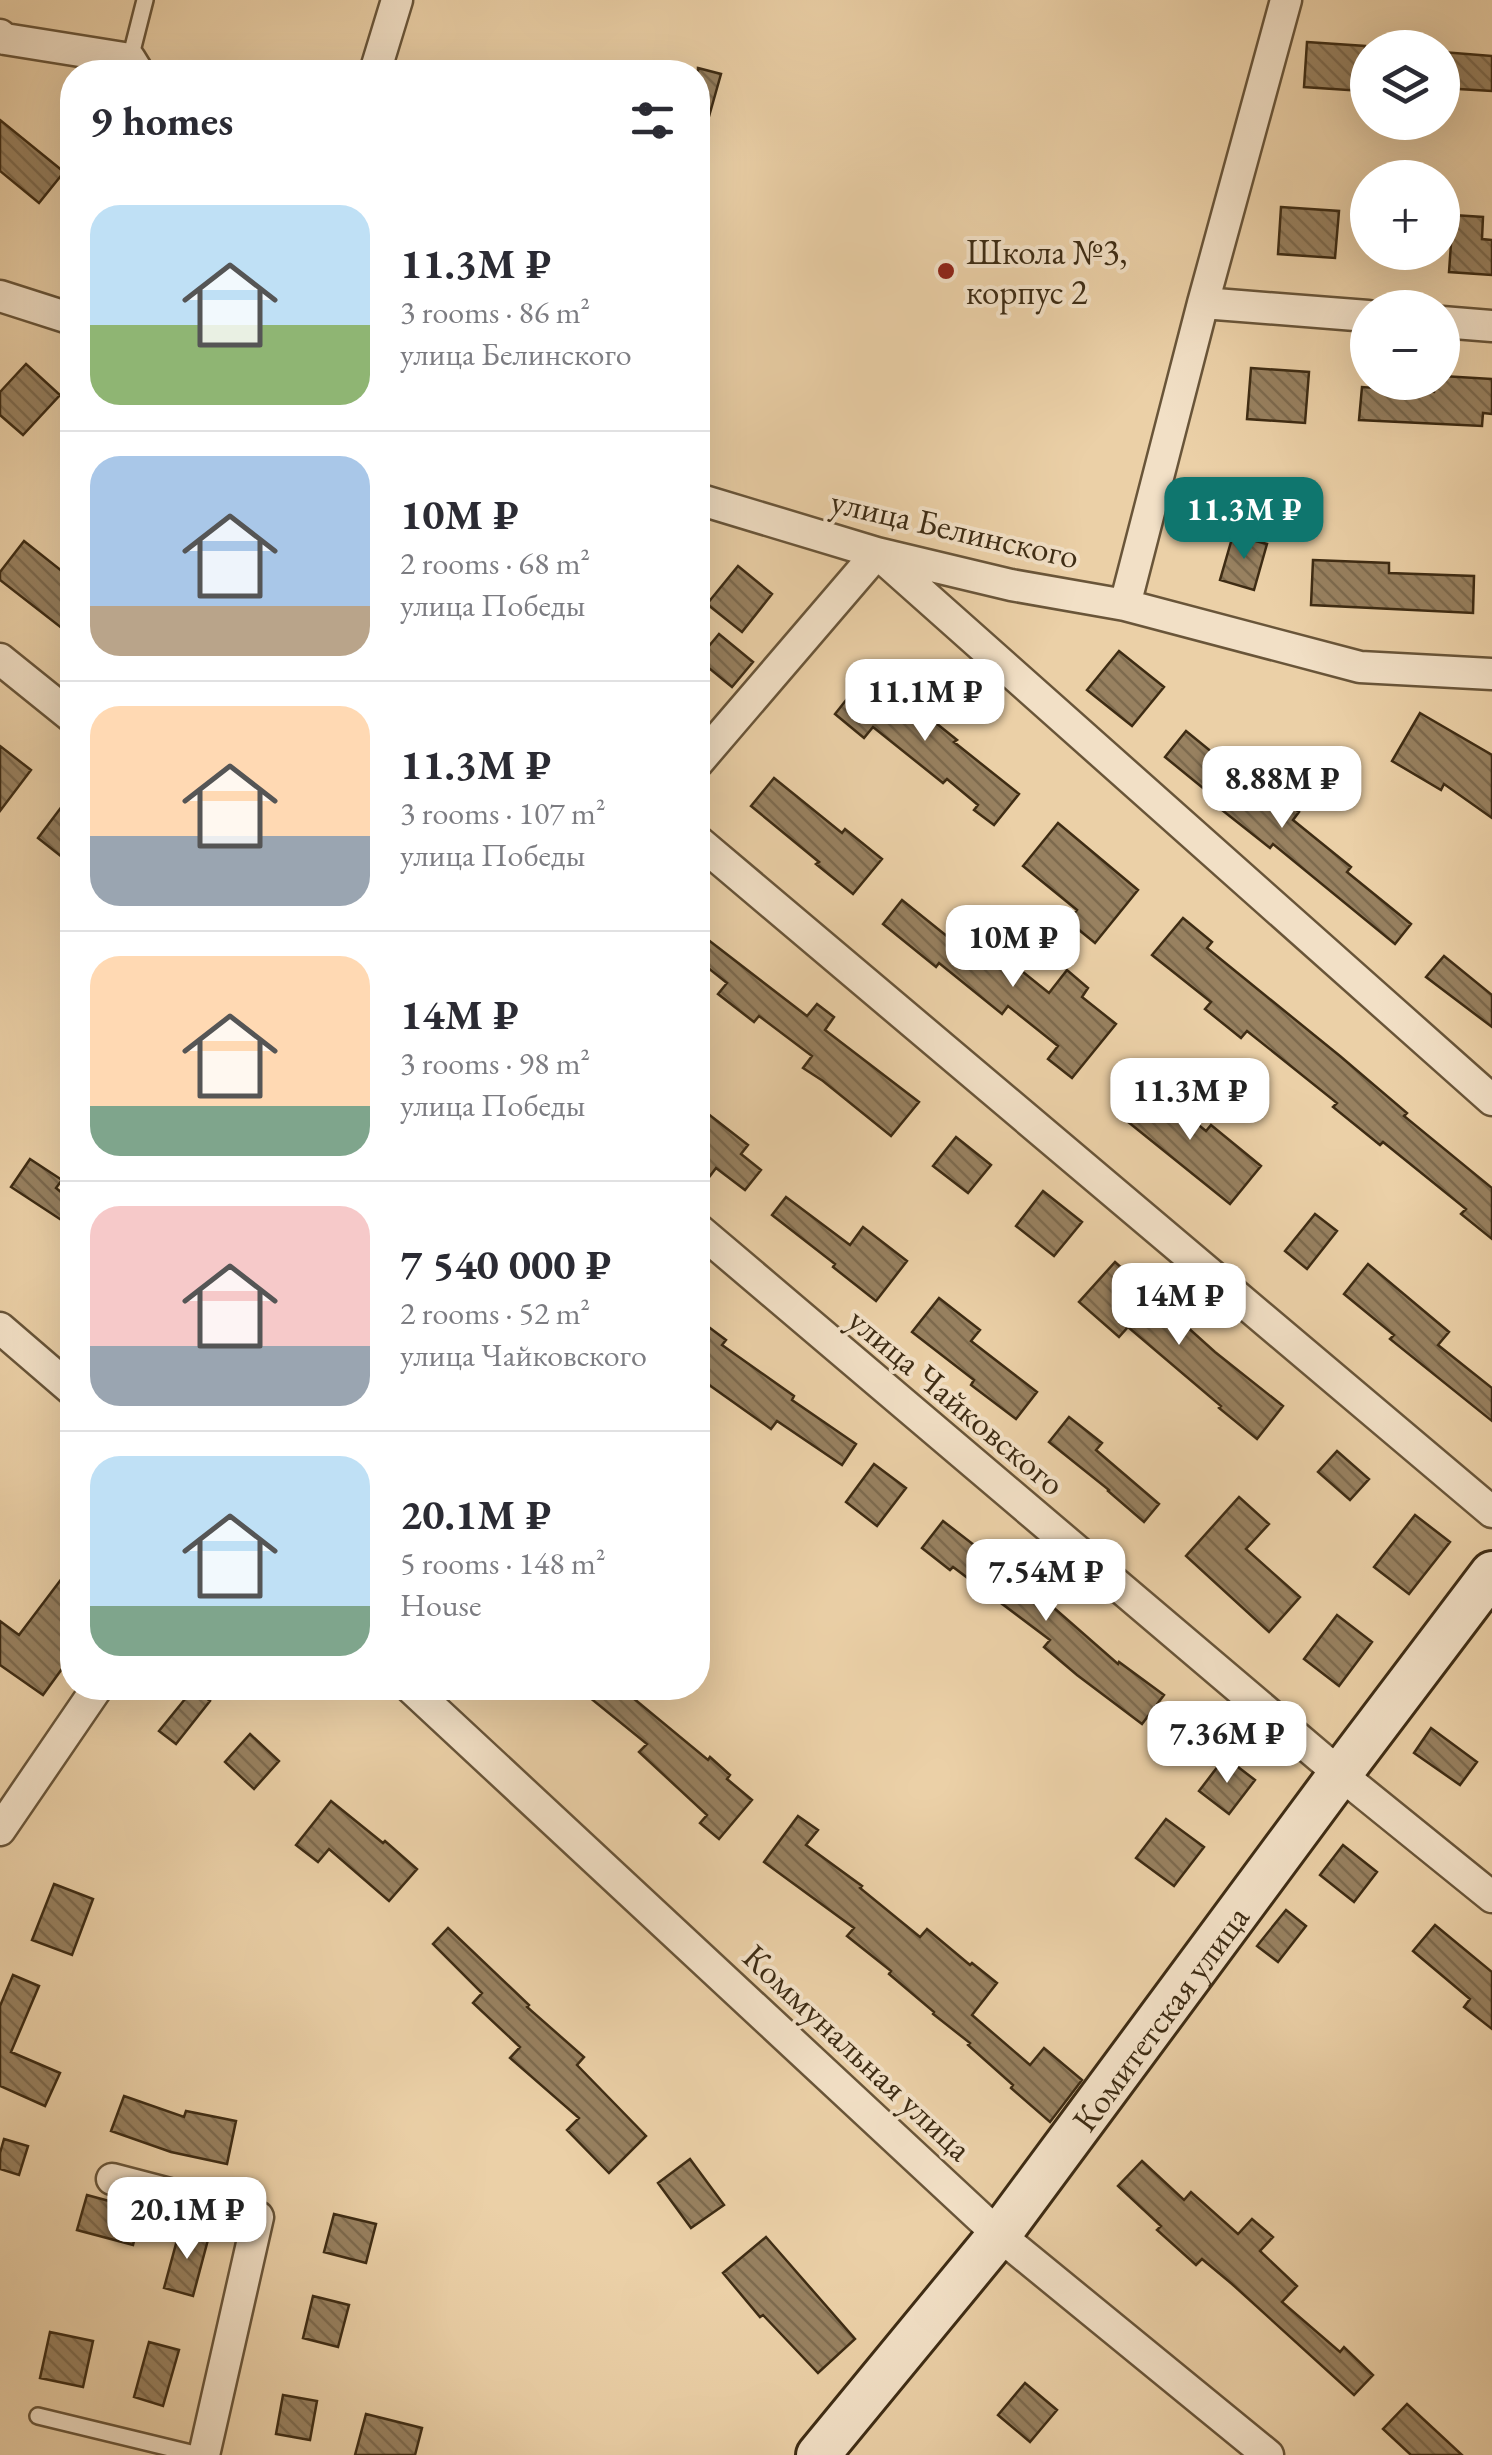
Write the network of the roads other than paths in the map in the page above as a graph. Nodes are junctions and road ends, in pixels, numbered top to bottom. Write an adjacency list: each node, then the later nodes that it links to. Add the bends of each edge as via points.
1 (145, 0): 6 (lane)
2 (398, 0): 7 (street)
3 (1286, 0): 9 (street)
4 (0, 35): 5 (street)
5 (106, 60)
6 (135, 60)
7 (379, 60)
8 (0, 296): 11 (street)
9 (1203, 302): 10 (street); 16 (street)
10 (1350, 314)
11 (60, 315)
12 (1460, 323): 13 (street)
13 (1492, 326)
14 (710, 503): 15 (street, улица Белинского)
15 (877, 554): 16 (street, улица Белинского); 20 (street); 22 (street)
16 (1125, 605): 18 (street, улица Белинского, via 1360,667)
17 (0, 658): 19 (street)
18 (1492, 674)
19 (60, 707)
20 (710, 748)
21 (710, 851): 26 (street)
22 (1492, 1100)
23 (710, 1240): 30 (street, улица Чайковского)
24 (0, 1328): 25 (street)
25 (60, 1380)
26 (1492, 1512)
27 (1492, 1573): 30 (street, Комитетская улица)
28 (89, 1700): 31 (street)
29 (425, 1700): 34 (street, Коммунальная улица)
30 (1340, 1774): 32 (street, улица Чайковского); 34 (street, Комитетская улица)
31 (0, 1830)
32 (1492, 1897)
33 (112, 2179): 36 (street, via 258,2217)
34 (999, 2235): 37 (street, Комитетская улица); 38 (street, Коммунальная улица)
35 (38, 2416): 36 (lane)
36 (202, 2455)
37 (818, 2455)
38 (1268, 2455)

